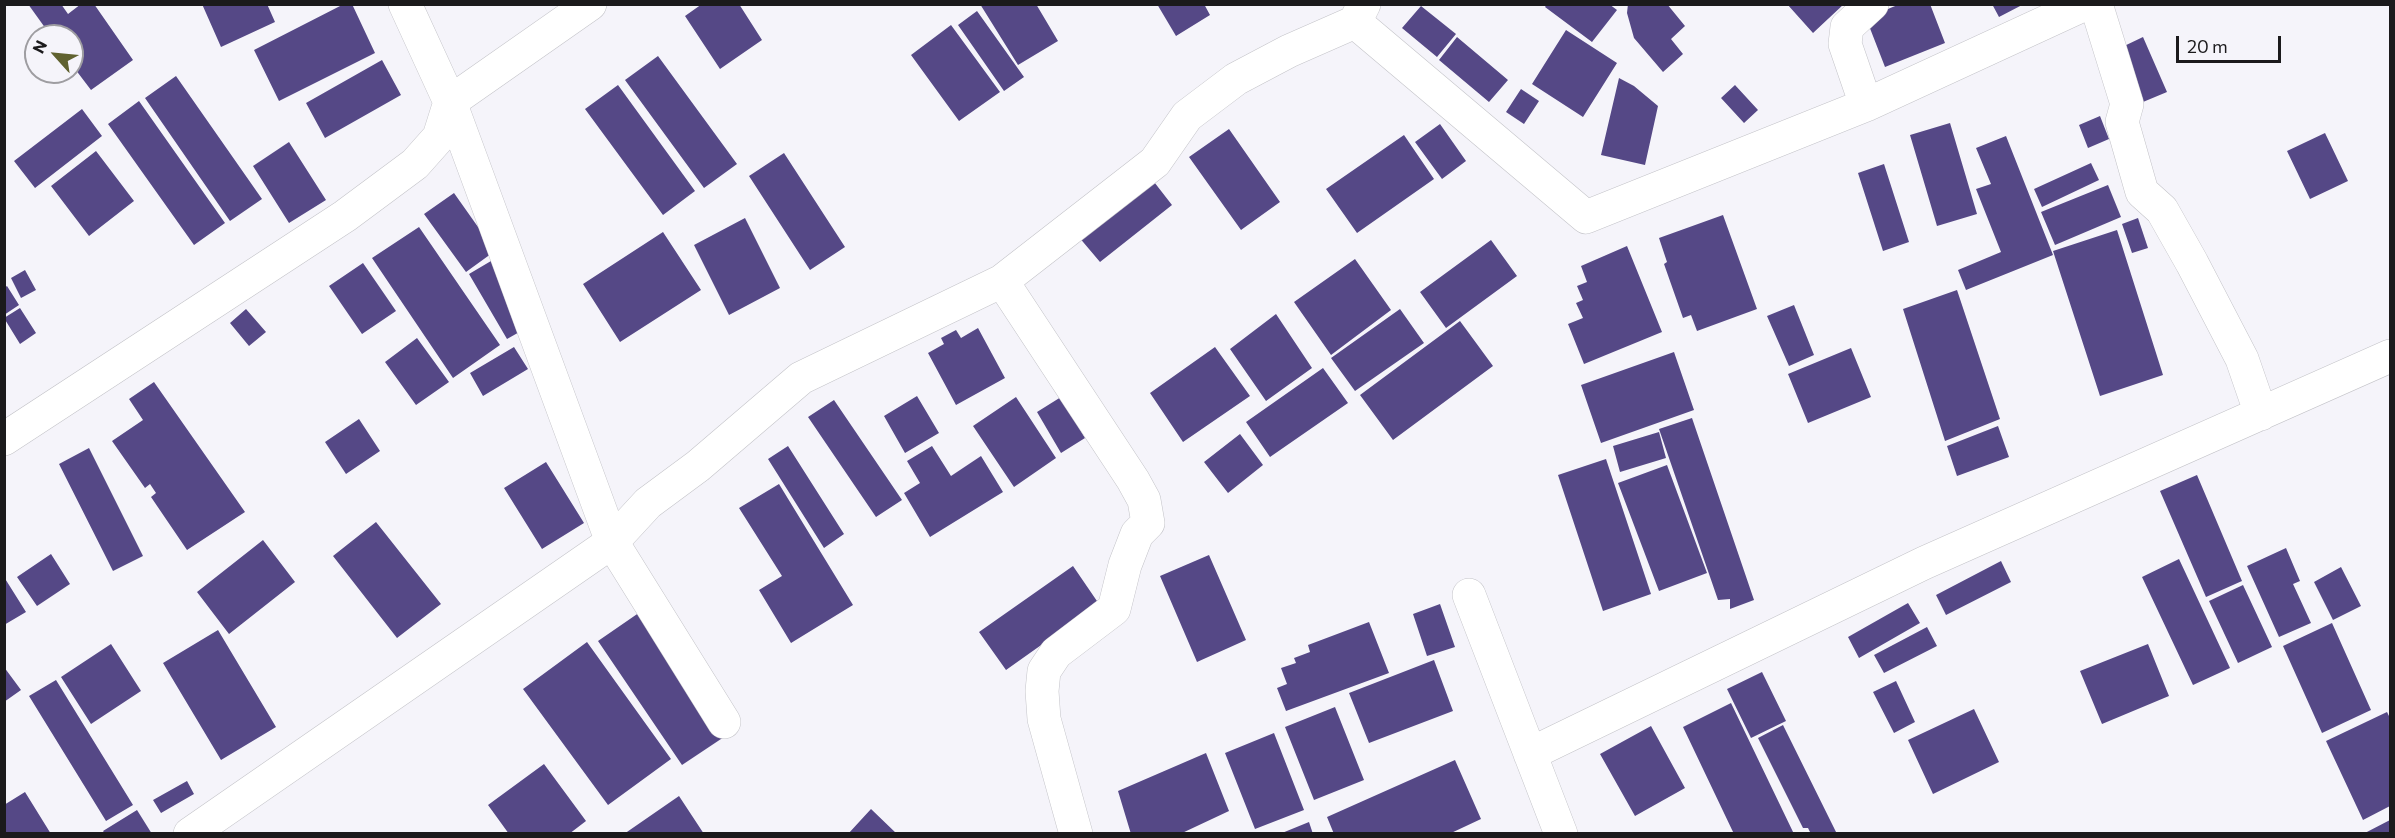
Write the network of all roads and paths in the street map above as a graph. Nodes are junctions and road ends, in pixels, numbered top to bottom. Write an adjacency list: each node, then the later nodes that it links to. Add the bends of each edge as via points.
1 (405, 4): 7 (street)
2 (590, 4): 7 (street)
3 (1872, 4): 8 (street, via 1847,27 1845,44)
4 (2085, 4): 8 (street)
5 (2096, 4): 11 (street, via 2127,104 2122,122 2142,192 2162,210 2193,263 2242,359)
6 (1360, 13): 8 (street, via 1587,217); 9 (street, via 1236,80 1187,116 1155,162)
7 (450, 102): 12 (street, via 439,137 415,164 345,216); 13 (street)
8 (1866, 105)
9 (1002, 280): 13 (street, via 801,378 648,503); 18 (street, via 1133,480 1144,500 1148,523 1137,534 1114,609 1056,652 1044,671 1044,719)
10 (2391, 356): 11 (street)
11 (2261, 414): 16 (street, via 1924,563)
12 (4, 439)
13 (612, 542): 15 (street); 17 (street)
14 (1469, 595): 16 (street)
15 (724, 722)
16 (1530, 754): 19 (street)
17 (190, 834)
18 (1076, 834)
19 (1560, 834)

